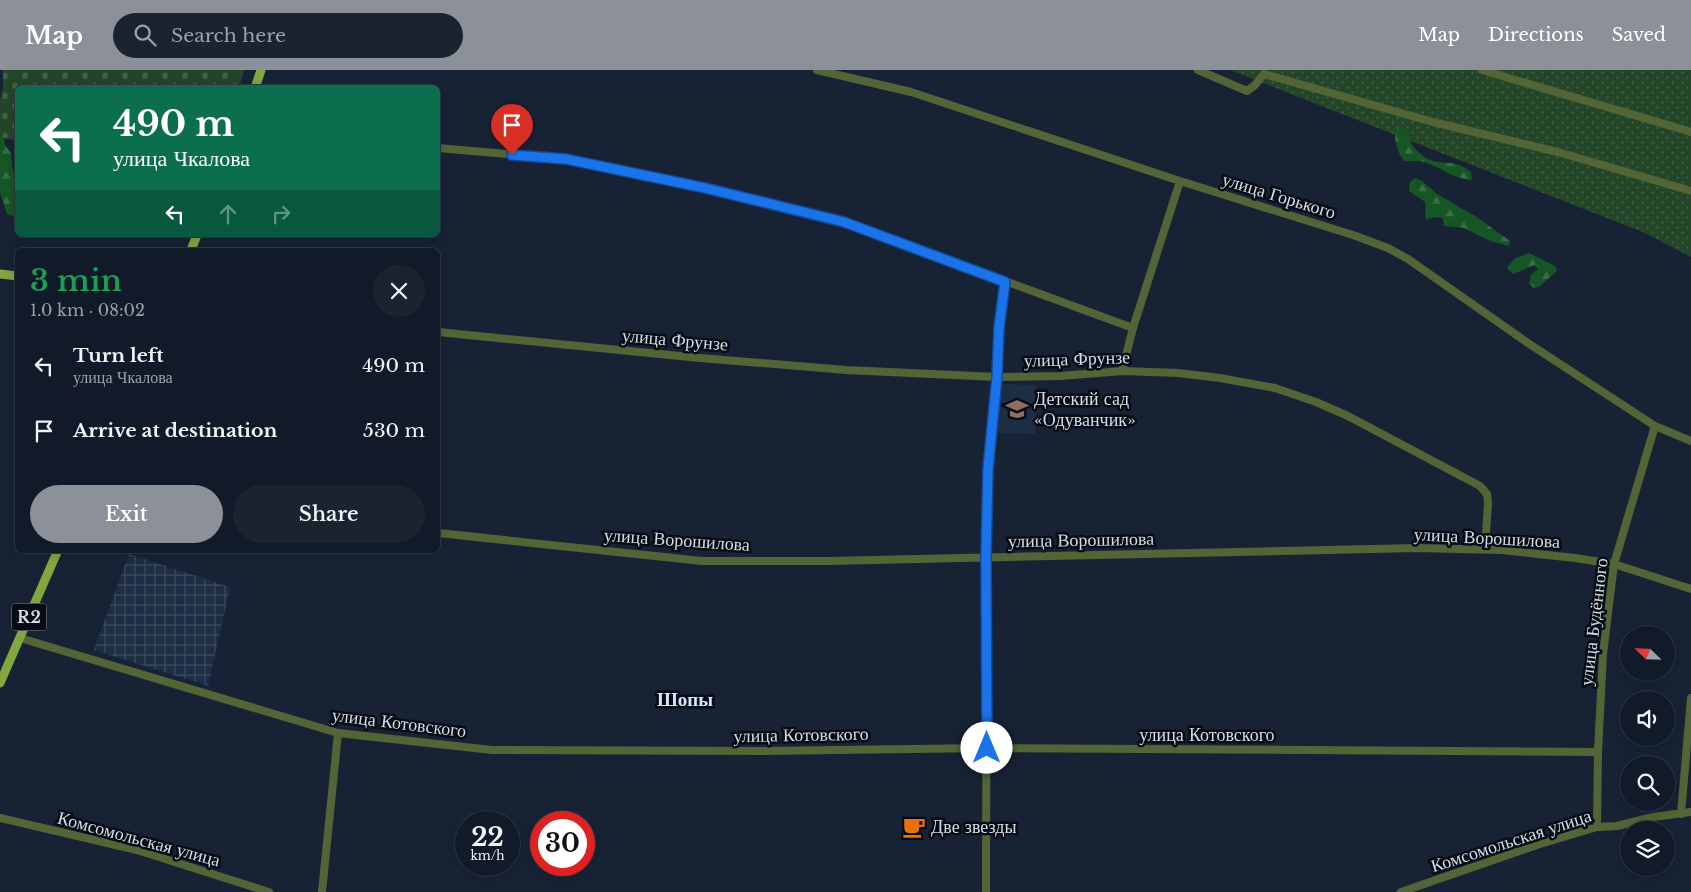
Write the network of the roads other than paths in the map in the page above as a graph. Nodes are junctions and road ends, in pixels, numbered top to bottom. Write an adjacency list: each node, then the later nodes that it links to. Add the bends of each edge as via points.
1 (261, 70): 5 (main road)
2 (817, 70): 8 (street, улица Горького, via 911,92)
3 (1198, 70): 9 (street, via 1246,91 1264,74)
4 (1482, 70): 6 (street)
5 (256, 85)
6 (1691, 132)
7 (440, 148): 12 (street, via 566,159 705,188 844,222)
8 (1180, 181): 13 (street); 17 (street, улица Горького, via 1388,248)
9 (1691, 191)
10 (0, 274): 11 (main road)
11 (15, 276)
12 (1005, 282): 13 (street); 16 (street)
13 (1133, 328): 15 (street)
14 (440, 332): 16 (street, улица Фрунзе, via 846,370)
15 (1122, 371): 16 (street, улица Фрунзе); 20 (street, улица Фрунзе, via 1178,373 1275,388 1348,416 1480,486 1487,494 1488,503)
16 (997, 377): 22 (street, via 988,469)
17 (1655, 426): 18 (street, улица Горького); 23 (street, улица Будённого)
18 (1691, 441)
19 (440, 533): 22 (street, улица Ворошилова, via 702,561)
20 (1486, 549): 22 (street, улица Ворошилова); 23 (street, улица Ворошилова)
21 (57, 553): 25 (main road, R2)
22 (986, 556): 29 (street)
23 (1614, 564): 24 (street, улица Ворошилова); 30 (street, улица Будённого, via 1603,654)
24 (1691, 589)
25 (20, 638): 26 (main road, R2); 28 (street, улица Котовского)
26 (0, 683)
27 (1691, 698): 32 (street)
28 (338, 733): 29 (street, улица Котовского, via 492,750); 36 (street)
29 (987, 748): 30 (street, улица Котовского); 37 (street)
30 (1598, 752): 34 (street, улица Будённого)
31 (1691, 812): 32 (street, Комсомольская улица)
32 (1681, 814): 34 (street, Комсомольская улица)
33 (0, 818): 35 (street, Комсомольская улица, via 137,850)
34 (1597, 827): 38 (street, Комсомольская улица)
35 (269, 892)
36 (322, 892)
37 (986, 892)
38 (1401, 892)

